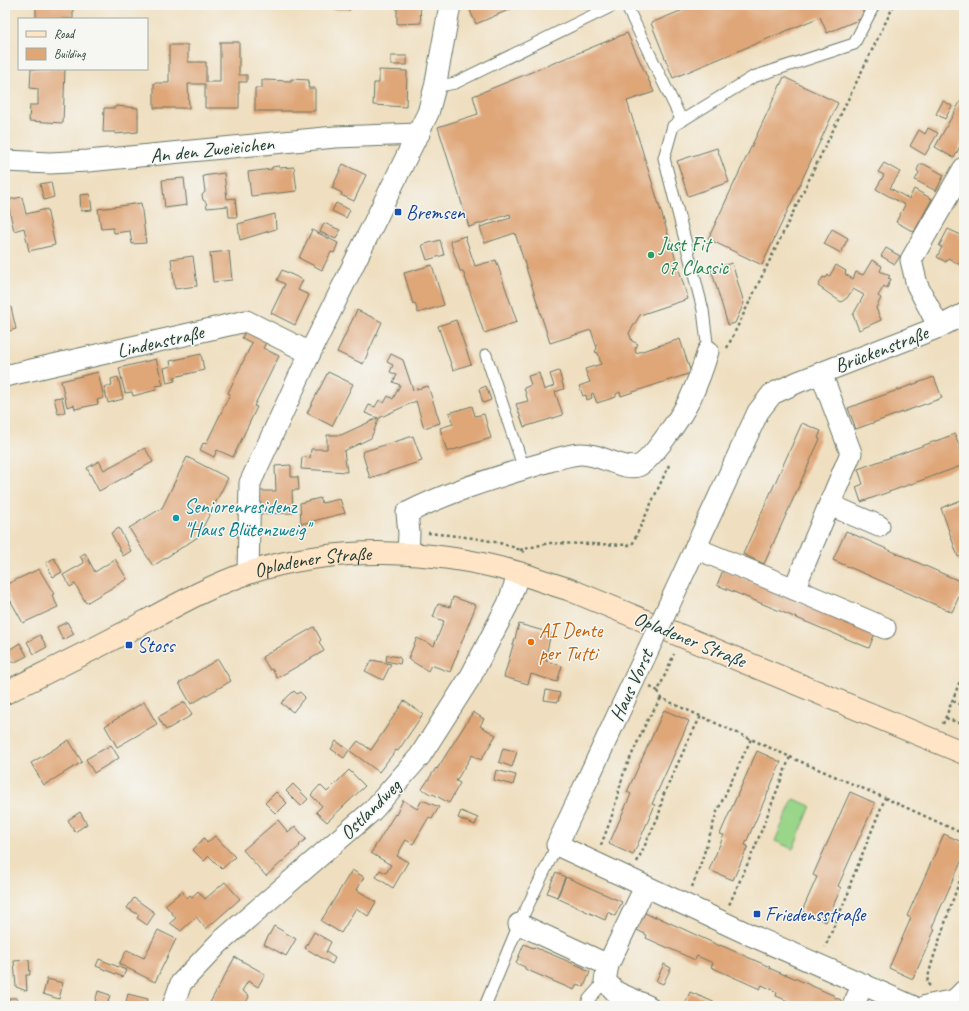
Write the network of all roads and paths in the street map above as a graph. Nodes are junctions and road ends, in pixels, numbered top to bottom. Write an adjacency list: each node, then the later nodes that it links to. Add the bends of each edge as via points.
1 (450, 5): 6 (street)
2 (614, 5): 6 (lane, via 455,83)
3 (626, 5): 7 (lane)
4 (874, 5): 7 (lane, via 854,44 753,77)
5 (894, 5): 13 (path)
6 (435, 88): 8 (street)
7 (682, 121): 13 (lane, via 673,126 664,158 703,310)
8 (419, 134): 9 (street, An den Zweieichen, via 335,137 88,161); 14 (street)
9 (5, 161)
10 (964, 168): 12 (street, via 911,260 916,285)
11 (964, 314): 12 (street, Brückenstraße)
12 (939, 327): 16 (street, Brückenstraße)
13 (717, 350): 20 (street, via 704,366 689,401 648,461 638,467 626,467 596,455 580,454)
14 (310, 352): 17 (street, Lindenstraße, via 246,321); 26 (street, via 250,483)
15 (486, 355): 20 (lane)
16 (821, 373): 18 (street, Brückenstraße); 21 (street, via 851,453)
17 (5, 376)
18 (798, 382): 23 (street, Haus Vorst, via 772,394 758,412)
19 (670, 465): 24 (path, via 632,545 549,543)
20 (524, 469): 25 (street, via 432,500 407,513)
21 (830, 505): 22 (street); 28 (street)
22 (879, 526)
23 (695, 548): 28 (street); 43 (street, Haus Vorst, bridge)
24 (520, 550)
25 (408, 554): 26 (main road, Opladener Straße, via 356,553 302,559); 27 (main road, Opladener Straße, via 453,558)
26 (248, 573): 32 (main road, Opladener Straße, via 211,588)
27 (519, 573): 39 (main road, Opladener Straße, via 568,589); 54 (street, Ostlandweg, via 508,604 471,676 420,756 374,810 219,943 181,983)
28 (794, 589): 29 (street)
29 (884, 628)
30 (964, 671): 34 (path)
31 (658, 691): 33 (path)
32 (5, 693)
33 (661, 698): 36 (path); 44 (path, via 647,721 624,772 611,819)
34 (953, 701): 35 (path); 37 (path, via 946,718)
35 (964, 706)
36 (701, 716): 38 (path); 46 (path, via 663,796)
37 (964, 726)
38 (751, 739): 40 (path); 47 (path, via 717,812 700,866)
39 (964, 753)
40 (790, 757): 41 (path); 48 (path, via 755,846)
41 (885, 798): 42 (path); 50 (path)
42 (964, 834)
43 (557, 845): 44 (street); 49 (lane, Haus Vorst)
44 (594, 863): 46 (street)
45 (964, 870): 53 (path, via 926,984)
46 (637, 883): 47 (street); 51 (street)
47 (684, 905): 48 (street)
48 (721, 922): 50 (street)
49 (519, 924): 51 (street); 55 (lane, Haus Vorst)
50 (818, 965): 52 (street)
51 (606, 973): 56 (lane); 57 (street, via 616,992)
52 (863, 984): 58 (street); 59 (street)
53 (960, 995): 60 (street)
54 (173, 1006)
55 (485, 1006)
56 (586, 1006)
57 (648, 1006)
58 (853, 1006)
59 (912, 1006)
60 (926, 1006)

